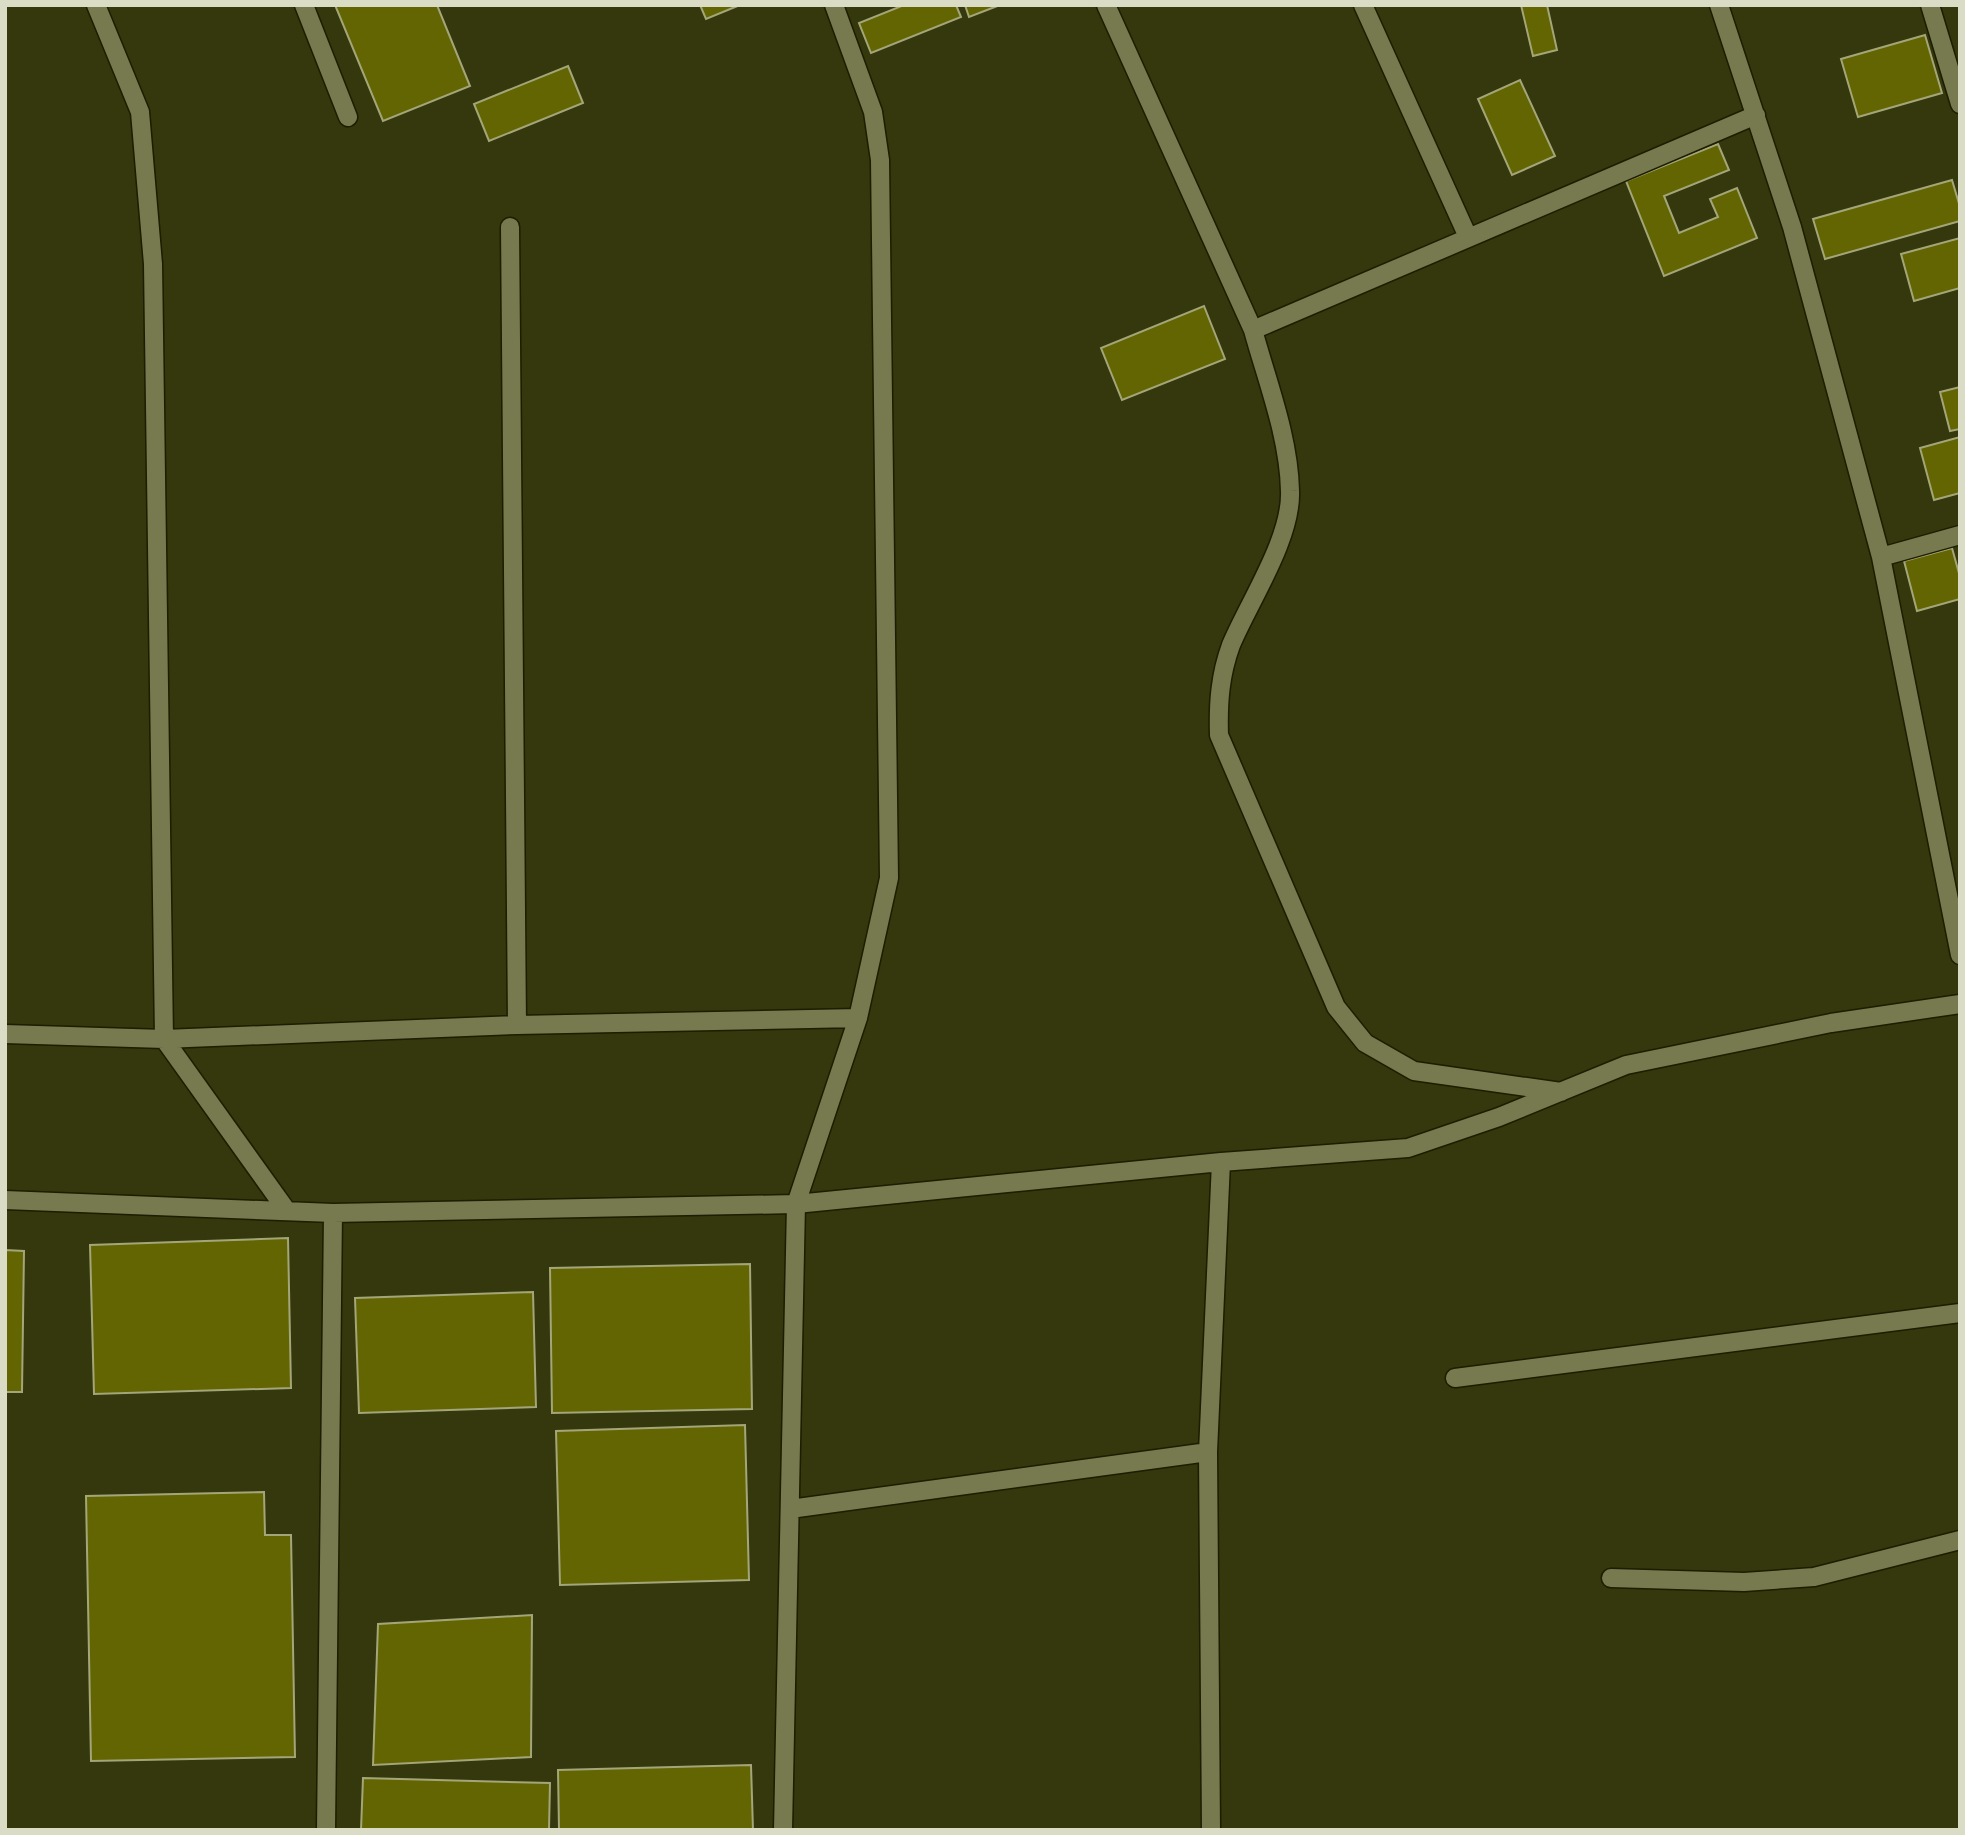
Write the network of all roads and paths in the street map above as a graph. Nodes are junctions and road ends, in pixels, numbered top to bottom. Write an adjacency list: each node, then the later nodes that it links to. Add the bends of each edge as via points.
1 (96, 5): 21 (street, via 140,111 153,264)
2 (304, 5): 10 (street)
3 (834, 5): 18 (street, via 873,112 880,160 889,878)
4 (1106, 5): 13 (street)
5 (1363, 5): 12 (street)
6 (1719, 5): 9 (street)
7 (1930, 5): 8 (street)
8 (1960, 104)
9 (1756, 114): 12 (street); 15 (street, via 1792,227)
10 (348, 117)
11 (510, 227): 19 (street)
12 (1468, 237): 13 (street)
13 (1253, 330): 22 (street, via 1280,427 1291,493 1278,547 1231,647 1217,697 1219,735 1336,1007 1365,1044 1414,1071)
14 (1960, 535): 15 (street)
15 (1881, 557): 16 (street)
16 (1960, 955)
17 (1960, 1004): 22 (street, via 1831,1023 1626,1065)
18 (858, 1018): 19 (street); 25 (street)
19 (517, 1025): 21 (street)
20 (5, 1034): 21 (street)
21 (164, 1039): 26 (street)
22 (1562, 1092): 23 (street, via 1408,1147)
23 (1221, 1162): 25 (street); 30 (street)
24 (5, 1200): 26 (street)
25 (796, 1204): 27 (street); 31 (street)
26 (287, 1212): 27 (street)
27 (333, 1213): 34 (street)
28 (1960, 1313): 29 (street)
29 (1455, 1378)
30 (1208, 1452): 31 (street); 36 (street)
31 (790, 1509): 35 (street)
32 (1960, 1540): 33 (street, via 1814,1577 1744,1582)
33 (1611, 1578)
34 (326, 1830)
35 (783, 1830)
36 (1211, 1830)

